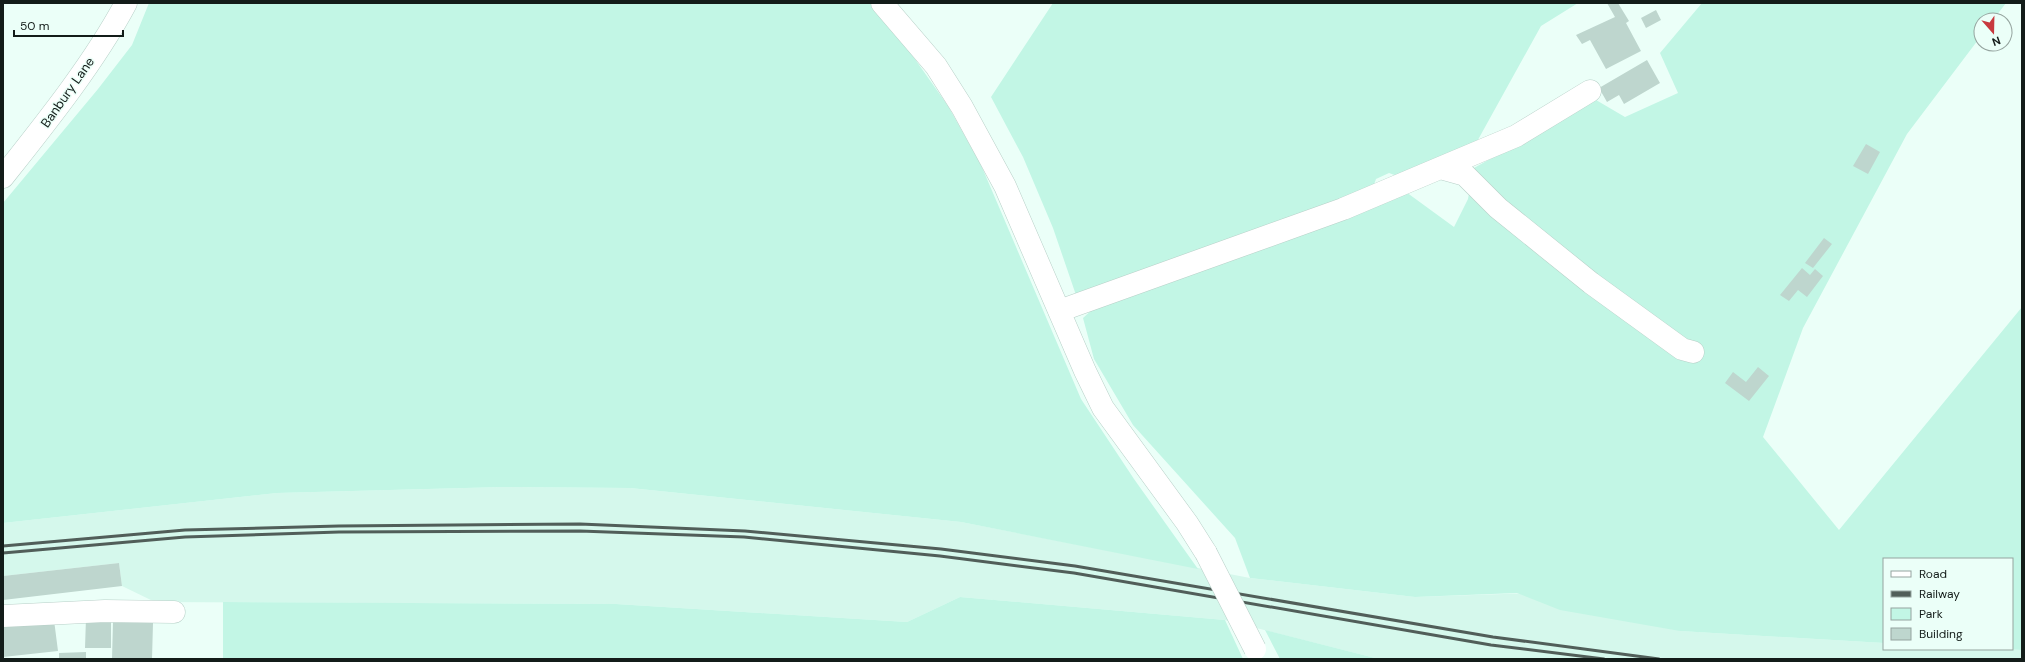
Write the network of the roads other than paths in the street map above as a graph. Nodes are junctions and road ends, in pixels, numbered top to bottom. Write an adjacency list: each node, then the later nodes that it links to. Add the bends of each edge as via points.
1 (126, 3): 5 (street, Banbury Lane, via 107,35 37,134)
2 (882, 3): 6 (street, via 936,66 962,107 1005,186)
3 (1590, 91): 4 (street, via 1516,136)
4 (1440, 168): 6 (street, via 1343,209); 7 (street, via 1465,175 1498,208 1591,283 1682,349)
5 (3, 177)
6 (1059, 311): 10 (street, bridge, via 1103,408 1188,523)
7 (1693, 352)
8 (174, 612): 9 (street, via 105,611)
9 (3, 616)
10 (1258, 654)

